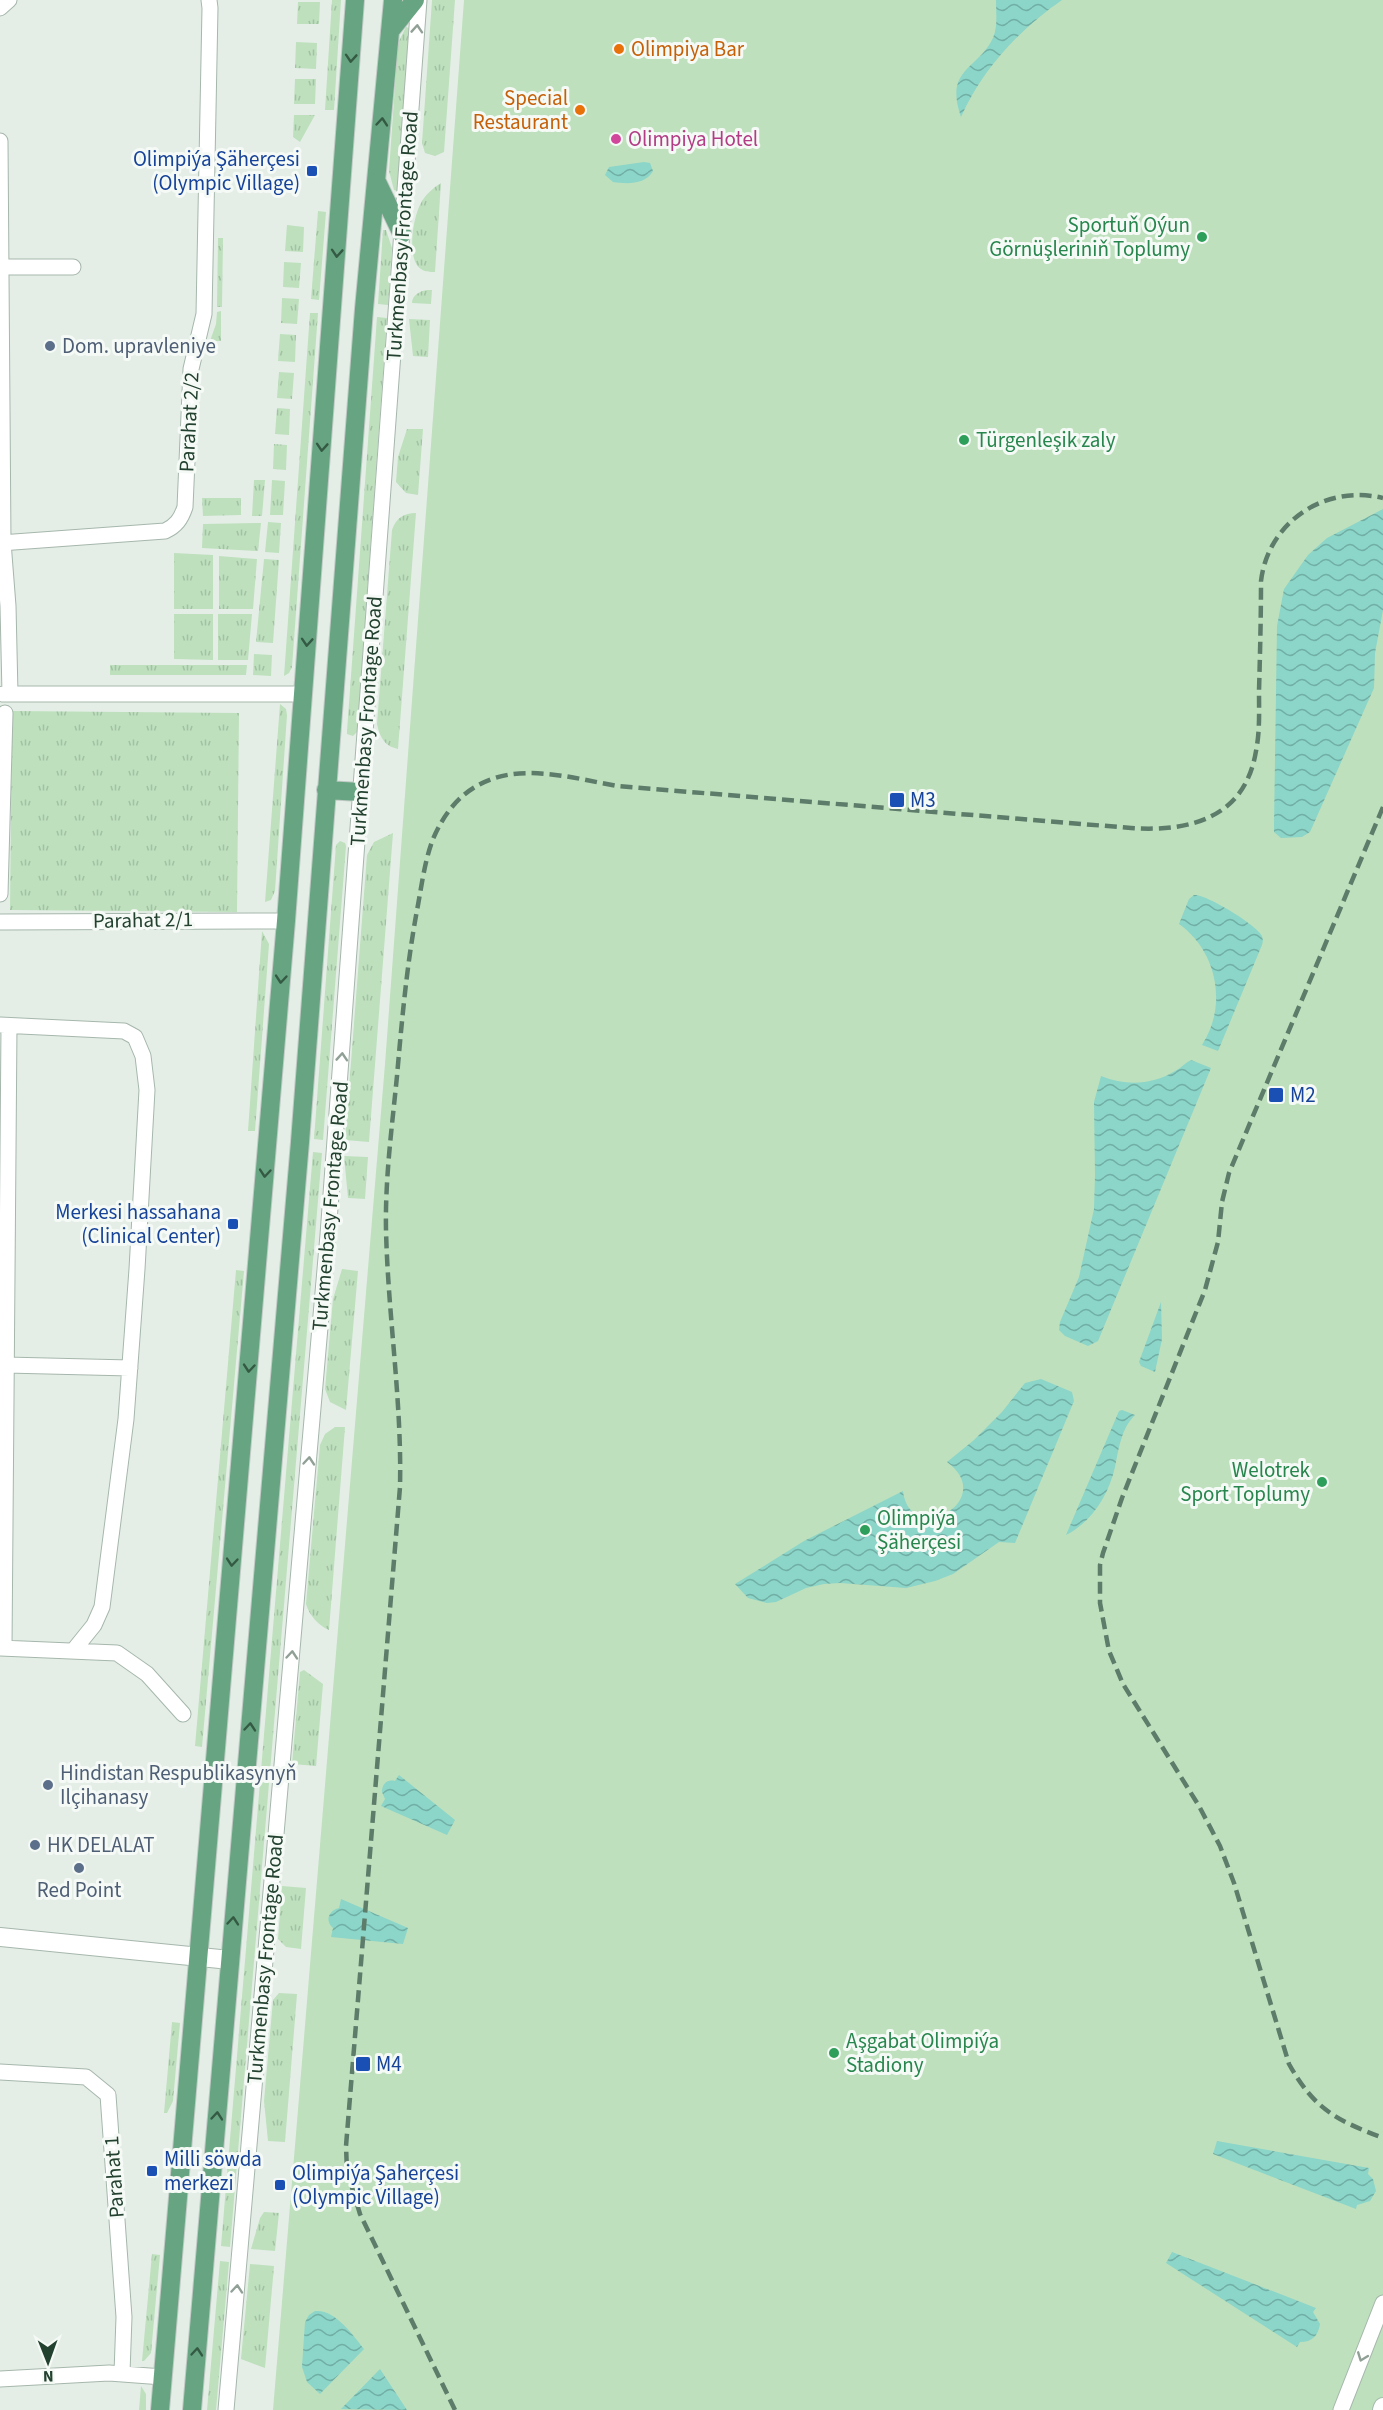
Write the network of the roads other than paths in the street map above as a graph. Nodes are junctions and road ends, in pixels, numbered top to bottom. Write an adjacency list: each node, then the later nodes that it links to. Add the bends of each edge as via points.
1 (9, 0): 6 (street)
2 (209, 0): 13 (street, Parahat 2/2, via 204,314 191,369 185,507 181,519 165,531)
3 (355, 0): 15 (main road, one-way to 15)
4 (393, 0): 7 (main road)
5 (417, 0): 7 (main road); 10 (street, Turkmenbasy Frontage Road, one-way to 5)
6 (0, 8)
7 (390, 31): 9 (main road, one-way to 7)
8 (0, 141): 11 (street)
9 (376, 180): 10 (main road); 17 (main road)
10 (402, 234): 18 (street, Turkmenbasy Frontage Road)
11 (2, 267): 12 (street); 13 (street)
12 (72, 267)
13 (1, 542): 14 (street, via 8,606)
14 (5, 694): 15 (street)
15 (303, 694): 20 (main road)
16 (5, 712): 19 (street)
17 (326, 790): 18 (main road); 32 (main road, one-way to 17)
18 (360, 792): 40 (street, Turkmenbasy Frontage Road, one-way to 18, via 327,1246)
19 (0, 894)
20 (286, 921): 21 (street, Parahat 2/1); 31 (main road, one-way to 31)
21 (0, 922)
22 (5, 1026): 23 (street); 25 (street, via 124,1031 135,1037 143,1056 147,1090)
23 (4, 1175): 24 (street)
24 (6, 1365): 25 (street); 26 (street)
25 (130, 1368): 28 (street, via 102,1607 94,1625)
26 (2, 1566): 27 (street)
27 (2, 1648): 28 (street)
28 (73, 1650): 29 (street, via 117,1653 147,1674)
29 (183, 1714)
30 (0, 1936): 31 (street)
31 (199, 1955): 32 (street); 36 (main road)
32 (230, 1960): 39 (main road, one-way to 32)
33 (0, 2072): 35 (street, Parahat 1, via 86,2077 108,2096 124,2317)
34 (1383, 2303): 41 (street, one-way to 41)
35 (122, 2373): 36 (street); 37 (street)
36 (163, 2377): 38 (main road)
37 (0, 2379)
38 (160, 2410)
39 (192, 2410)
40 (226, 2410)
41 (1341, 2410)

